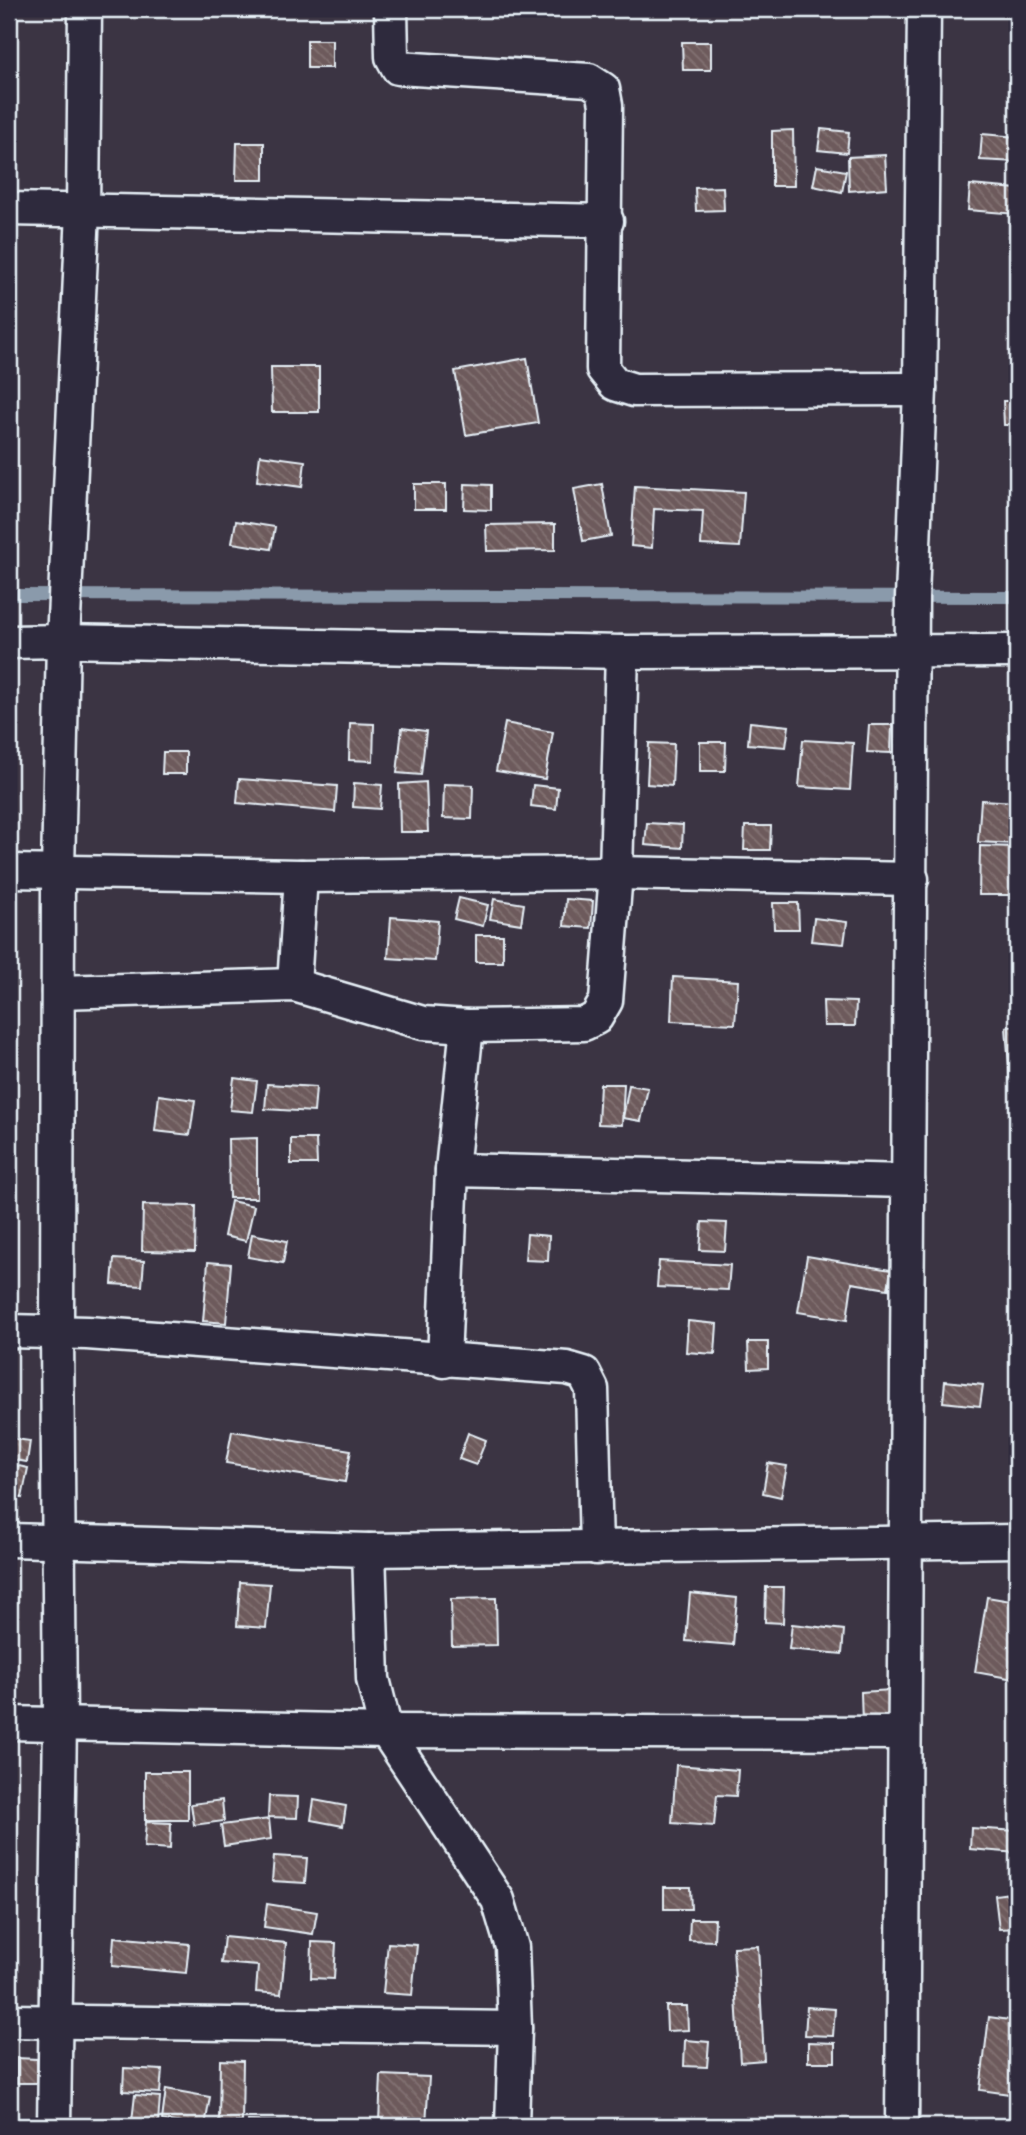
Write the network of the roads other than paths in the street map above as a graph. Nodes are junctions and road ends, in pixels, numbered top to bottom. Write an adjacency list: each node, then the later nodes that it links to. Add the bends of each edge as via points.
1 (85, 9): 5 (street)
2 (391, 9): 6 (street, via 392,57 398,68 589,80 603,89)
3 (924, 9): 7 (street)
4 (9, 209): 5 (street)
5 (83, 211): 6 (street); 8 (street)
6 (607, 221): 7 (street, via 603,369 615,384 634,390)
7 (920, 389): 12 (street)
8 (63, 640): 9 (street); 11 (street); 14 (street)
9 (9, 642)
10 (1017, 651): 12 (street)
11 (622, 652): 12 (street); 15 (street)
12 (914, 653): 17 (street)
13 (9, 871): 14 (street)
14 (58, 871): 16 (street); 19 (street)
15 (617, 873): 16 (street); 17 (street); 20 (street, via 606,1001 596,1018 584,1024)
16 (301, 876): 18 (street)
17 (912, 879): 22 (street)
18 (294, 985): 19 (street); 20 (street, via 423,1023)
19 (58, 992): 24 (street)
20 (467, 1026): 21 (street)
21 (452, 1170): 22 (street); 25 (street)
22 (908, 1181): 28 (street)
23 (9, 1331): 24 (street)
24 (57, 1332): 25 (street); 27 (street)
25 (444, 1361): 30 (street, via 567,1368 584,1373 592,1389)
26 (9, 1540): 27 (street)
27 (61, 1541): 31 (street); 32 (street)
28 (904, 1541): 29 (street); 30 (street); 35 (street)
29 (1017, 1542)
30 (596, 1548): 31 (street)
31 (369, 1550): 34 (street, via 373,1679)
32 (60, 1722): 33 (street); 34 (street); 37 (street)
33 (9, 1723)
34 (386, 1731): 35 (street); 38 (street, via 498,1900 512,1947)
35 (904, 1733): 41 (street)
36 (9, 2021): 37 (street)
37 (55, 2021): 38 (street); 39 (street)
38 (515, 2028): 40 (street)
39 (54, 2126)
40 (512, 2126)
41 (902, 2126)

